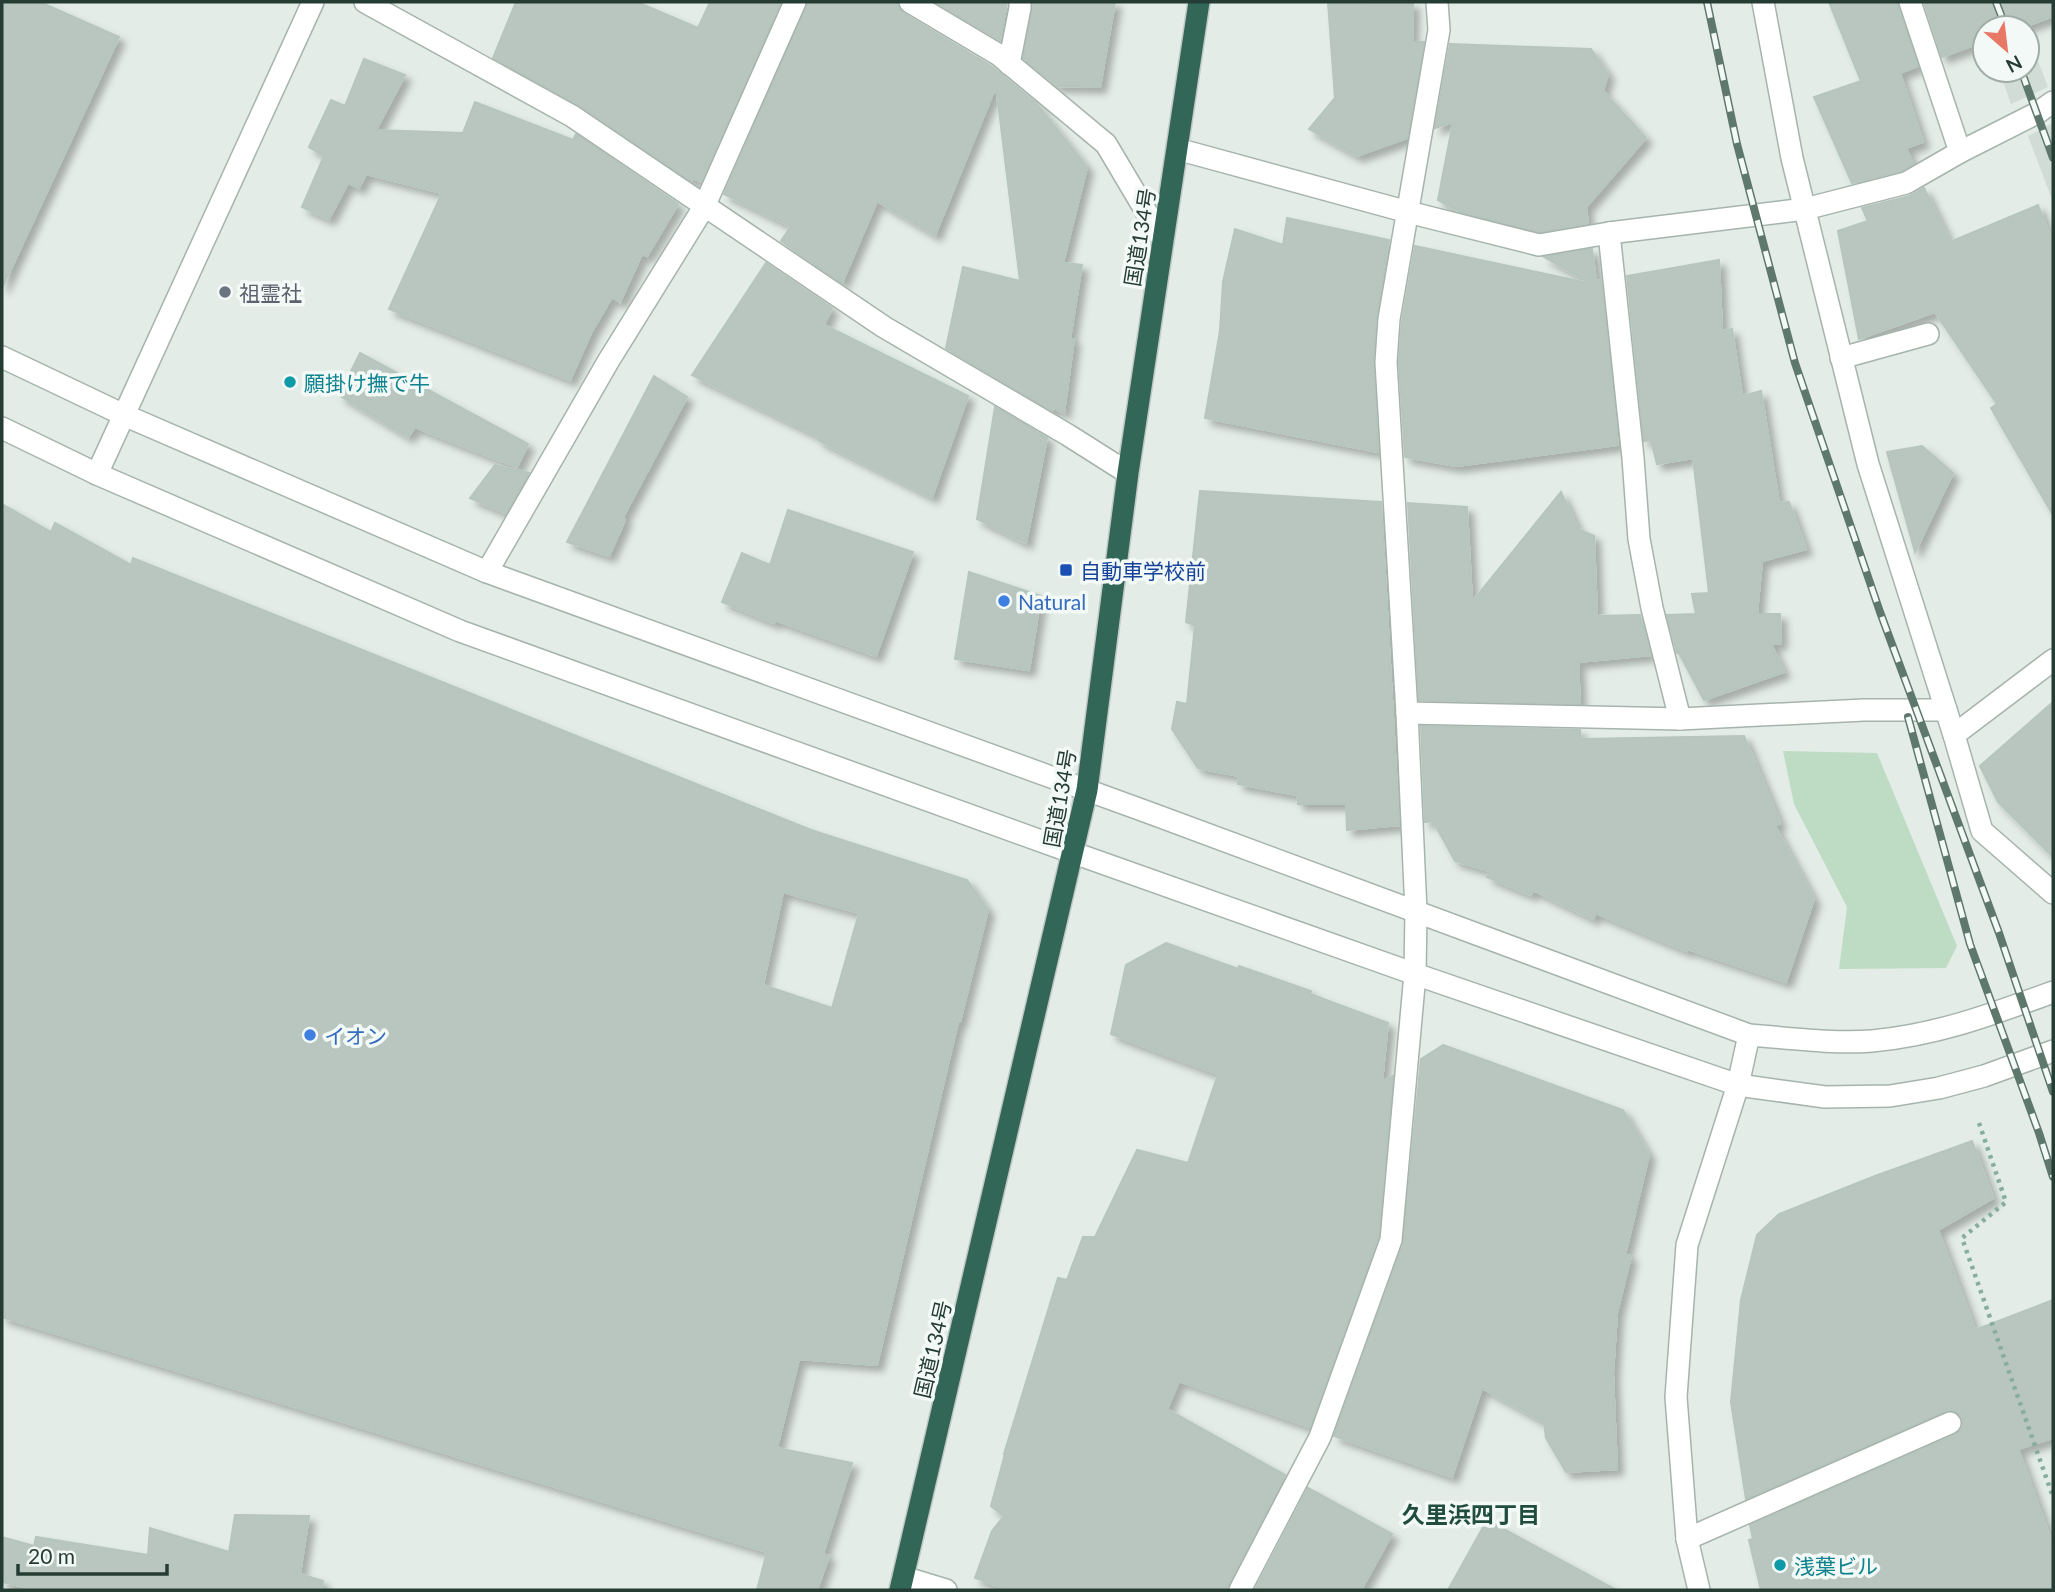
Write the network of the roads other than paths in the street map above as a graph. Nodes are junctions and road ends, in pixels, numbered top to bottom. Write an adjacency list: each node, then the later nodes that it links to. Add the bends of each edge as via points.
1 (313, 2): 22 (street)
2 (365, 2): 14 (street, via 572,117)
3 (795, 2): 14 (street)
4 (910, 2): 10 (street)
5 (1020, 2): 10 (street)
6 (1199, 2): 12 (highway, 国道134号)
7 (1437, 2): 16 (street, via 1440,30)
8 (1763, 2): 15 (street)
9 (1910, 2): 13 (street)
10 (1009, 64): 18 (street, via 1106,144)
11 (2053, 102): 13 (street)
12 (1177, 149): 16 (street); 18 (highway, 国道134号)
13 (1960, 152): 15 (street, via 1906,183)
14 (704, 207): 24 (street, via 884,327); 26 (street)
15 (1805, 209): 17 (street); 21 (street)
16 (1408, 212): 17 (street, via 1539,245); 29 (street, via 1386,362)
17 (1609, 233): 30 (street, via 1639,539)
18 (1163, 240): 24 (highway, 国道134号)
19 (1928, 334): 21 (street)
20 (2, 356): 22 (street)
21 (1841, 358): 28 (street, via 1868,464)
22 (124, 415): 25 (street); 26 (street)
23 (2, 428): 25 (street)
24 (1128, 473): 32 (highway, 国道134号)
25 (97, 474): 33 (street, via 460,631)
26 (487, 572): 32 (street)
27 (2053, 660): 31 (street)
28 (1945, 710): 30 (street); 31 (street)
29 (1408, 713): 30 (street); 35 (street)
30 (1680, 719)
31 (1954, 735): 34 (street, via 1982,831)
32 (1087, 790): 33 (highway, 国道134号); 35 (street)
33 (1074, 853): 36 (street); 43 (highway, 国道134号)
34 (2053, 893)
35 (1416, 911): 36 (street); 38 (street)
36 (1415, 974): 40 (street); 45 (street, via 1391,1240 1320,1437)
37 (2053, 992): 38 (street, via 1975,1021 1871,1041)
38 (1749, 1035): 40 (street)
39 (2053, 1051): 40 (street, via 1984,1076 1890,1096 1825,1097)
40 (1738, 1085): 42 (street, via 1687,1245 1676,1397)
41 (1950, 1423): 42 (street)
42 (1687, 1539): 46 (street)
43 (902, 1584): 44 (street)
44 (946, 1590)
45 (1240, 1590)
46 (1699, 1590)

